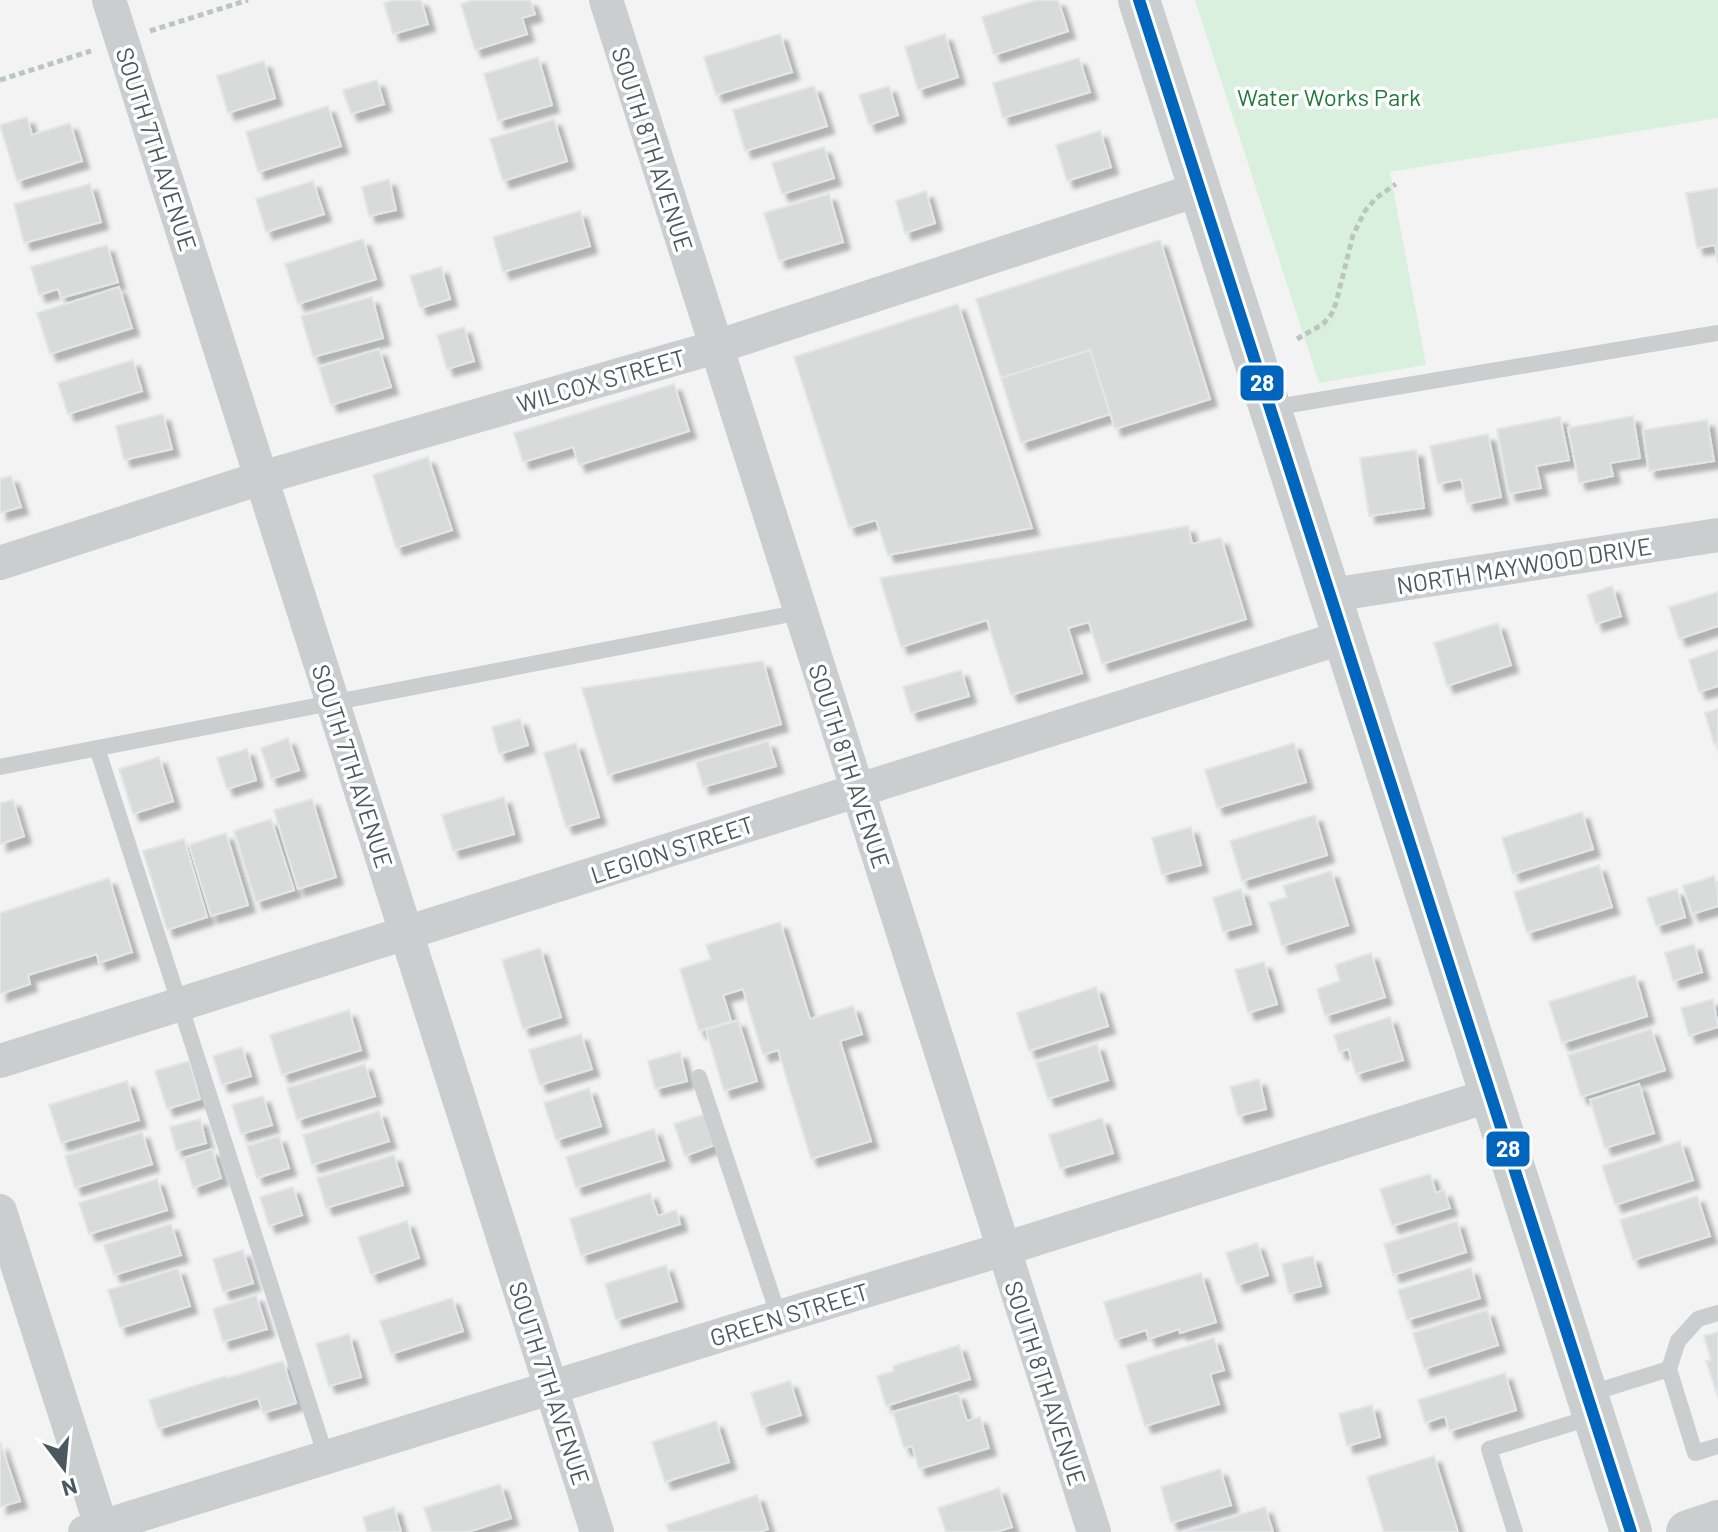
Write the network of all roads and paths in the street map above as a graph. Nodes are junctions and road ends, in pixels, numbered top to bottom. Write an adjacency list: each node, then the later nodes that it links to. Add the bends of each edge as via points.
1 (109, 0): 14 (street, SOUTH 7TH AVENUE)
2 (248, 0): 5 (path)
3 (606, 0): 12 (street, SOUTH 8TH AVENUE)
4 (1139, 0): 9 (street)
5 (148, 31)
6 (99, 49): 7 (path)
7 (0, 80)
8 (1396, 184): 11 (path, via 1365,211 1353,235 1331,315)
9 (1200, 189): 12 (street, WILCOX STREET); 13 (street)
10 (1718, 333): 13 (lane)
11 (1297, 339)
12 (716, 347): 14 (street, WILCOX STREET); 18 (street, SOUTH 8TH AVENUE)
13 (1271, 408): 17 (street)
14 (261, 478): 16 (street, WILCOX STREET); 20 (street, SOUTH 7TH AVENUE)
15 (1718, 535): 17 (street, NORTH MAYWOOD DRIVE)
16 (0, 563)
17 (1331, 595): 19 (street)
18 (801, 612): 20 (lane); 23 (street, SOUTH 8TH AVENUE)
19 (1344, 637): 23 (street, LEGION STREET); 28 (street)
20 (332, 703): 21 (lane); 24 (street, SOUTH 7TH AVENUE)
21 (97, 748): 22 (lane); 25 (lane)
22 (0, 767)
23 (858, 790): 24 (street, LEGION STREET); 30 (street, SOUTH 8TH AVENUE)
24 (406, 933): 25 (street, LEGION STREET); 34 (street, SOUTH 7TH AVENUE)
25 (180, 1004): 26 (street, LEGION STREET); 37 (lane)
26 (0, 1061)
27 (699, 1077): 32 (lane)
28 (1491, 1095): 30 (street, GREEN STREET); 35 (street)
29 (0, 1211): 39 (street)
30 (1004, 1249): 32 (street, GREEN STREET); 41 (street, SOUTH 8TH AVENUE)
31 (1718, 1313): 33 (lane, via 1698,1319 1678,1341)
32 (779, 1317): 34 (street, GREEN STREET)
33 (1669, 1369): 35 (lane); 36 (lane, via 1695,1453)
34 (551, 1388): 37 (street, GREEN STREET); 40 (street, SOUTH 7TH AVENUE)
35 (1590, 1405): 42 (lane, via 1489,1449); 43 (street)
36 (1718, 1446)
37 (326, 1457): 39 (street, GREEN STREET)
38 (1718, 1522): 44 (main road)
39 (96, 1530)
40 (597, 1532)
41 (1094, 1532)
42 (1515, 1532)
43 (1631, 1532)
44 (1688, 1532)

